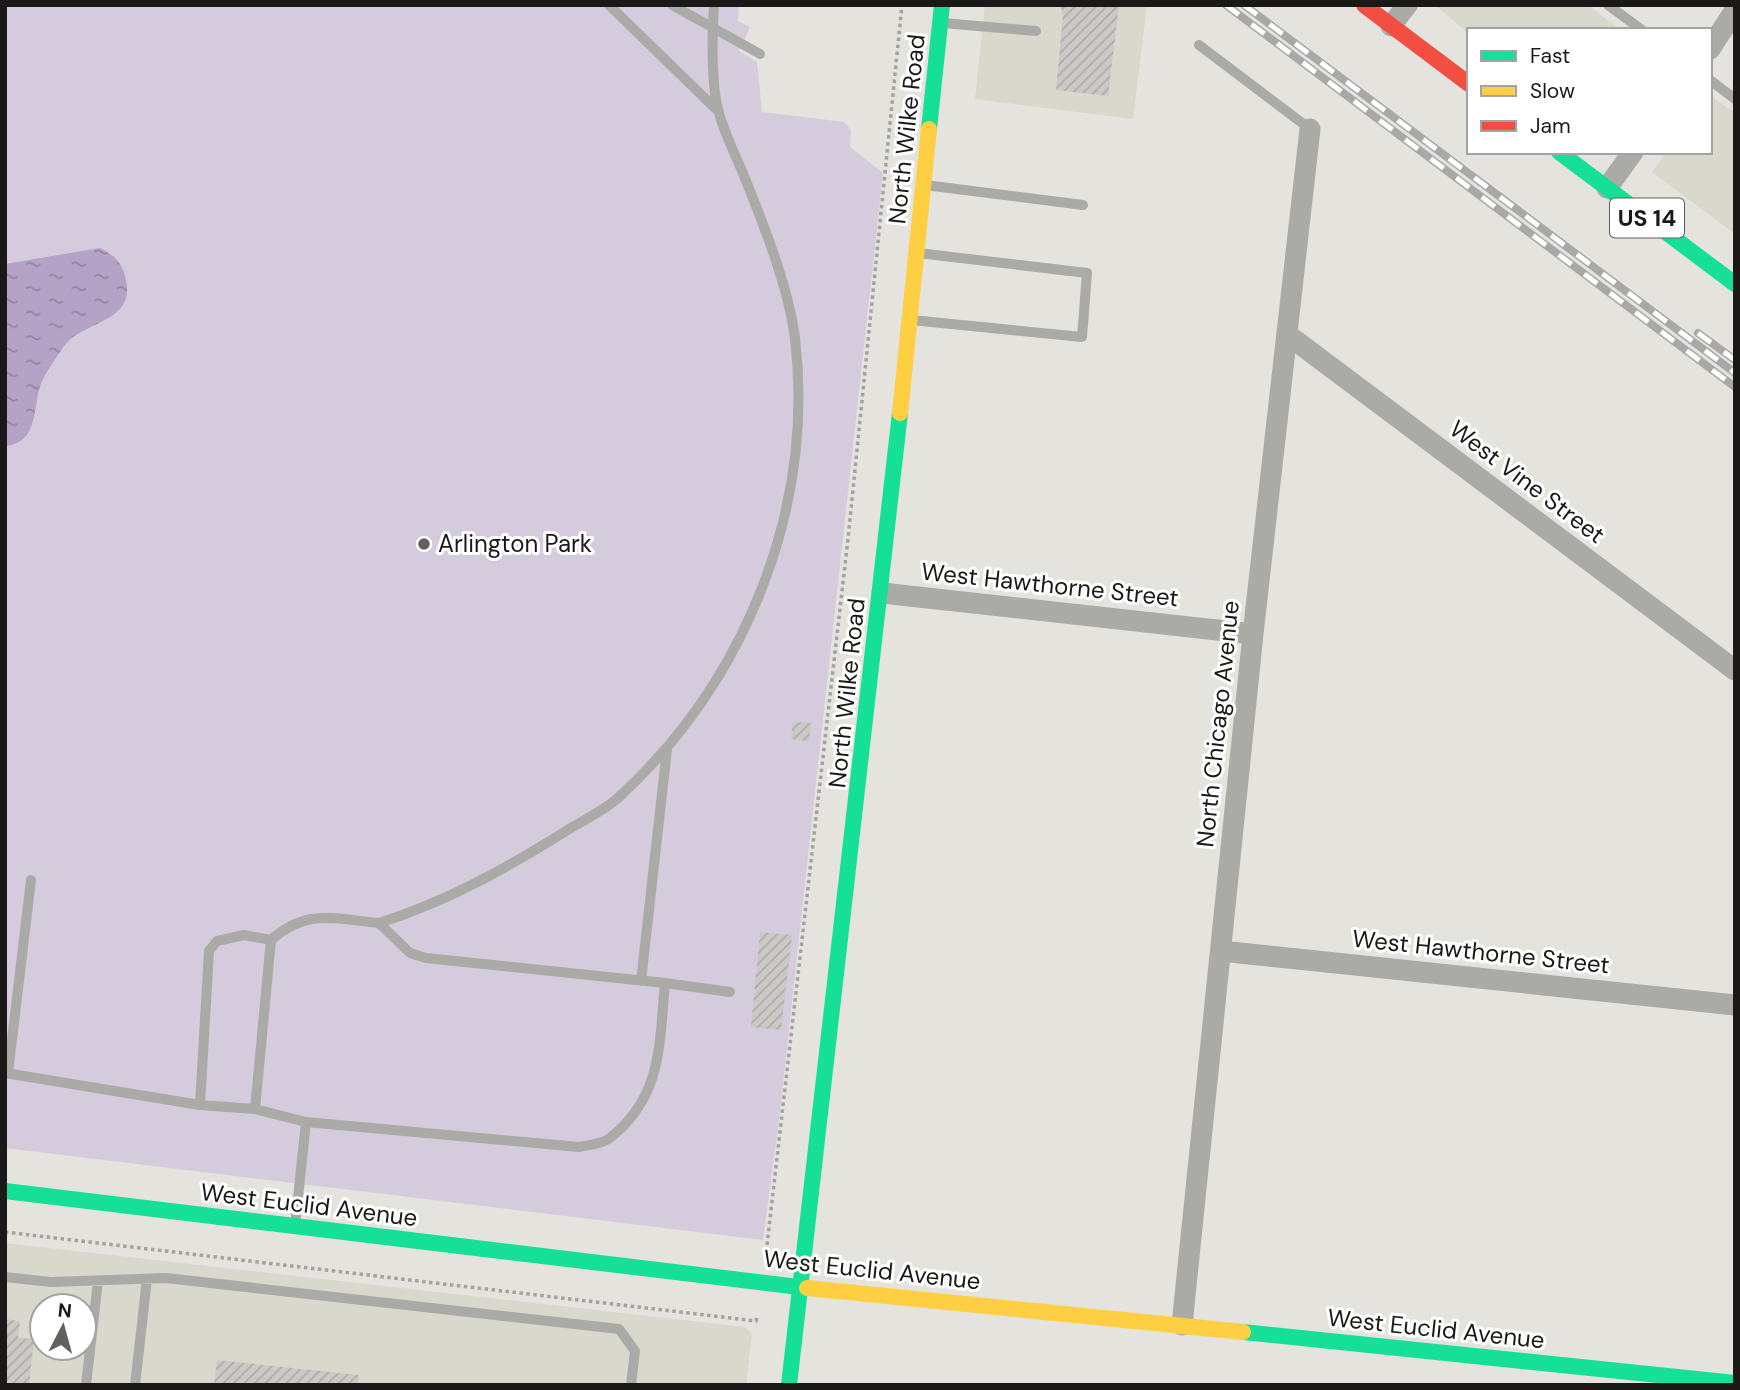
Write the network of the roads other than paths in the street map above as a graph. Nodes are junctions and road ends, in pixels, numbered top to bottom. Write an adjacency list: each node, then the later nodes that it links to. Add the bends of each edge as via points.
1 (608, 5): 20 (lane)
2 (672, 5): 12 (lane)
3 (714, 5): 12 (lane)
4 (942, 5): 9 (main road, North Wilke Road)
5 (1364, 5): 10 (main road)
6 (1407, 5): 10 (street)
7 (1608, 5): 11 (lane)
8 (1735, 10): 15 (street)
9 (940, 23): 13 (lane); 24 (main road, North Wilke Road)
10 (1391, 26): 18 (main road)
11 (1639, 28)
12 (712, 29): 16 (lane); 20 (lane)
13 (1036, 32)
14 (1199, 45): 21 (lane)
15 (1712, 45)
16 (760, 54)
17 (1712, 82): 19 (lane)
18 (1467, 83)
19 (1735, 99)
20 (718, 111): 34 (lane, via 768,234 794,337 797,447 782,535 750,620 704,700)
21 (1310, 130): 30 (street, North Chicago Avenue)
22 (1562, 154): 25 (main road, US 14)
23 (1632, 154): 25 (street)
24 (925, 185): 26 (lane); 27 (main road, North Wilke Road)
25 (1607, 188): 28 (main road, US 14)
26 (1083, 205)
27 (918, 253): 29 (main road, North Wilke Road); 29 (lane, via 1087,273 1082,337)
28 (1735, 284)
29 (911, 320): 31 (main road, North Wilke Road)
30 (1288, 335): 32 (street, North Chicago Avenue); 33 (street, West Vine Street)
31 (882, 593): 32 (street, West Hawthorne Street); 52 (main road, North Wilke Road)
32 (1253, 634): 38 (street, North Chicago Avenue)
33 (1735, 670)
34 (667, 749): 36 (lane, via 617,800 512,865 422,910); 39 (lane)
35 (31, 880): 43 (lane)
36 (379, 923): 37 (lane, via 310,917 285,927); 39 (lane, via 410,953 426,958)
37 (271, 940): 44 (lane, via 244,935 217,941 209,951); 45 (lane)
38 (1221, 951): 42 (street, West Hawthorne Street); 53 (street, North Chicago Avenue)
39 (640, 981): 40 (lane)
40 (665, 983): 41 (lane); 46 (lane, via 657,1072 646,1097 609,1140 579,1147)
41 (730, 992)
42 (1735, 1005)
43 (7, 1073): 44 (lane)
44 (200, 1105): 45 (lane)
45 (255, 1108): 46 (lane)
46 (306, 1122): 48 (lane)
47 (5, 1191): 48 (main road, West Euclid Avenue)
48 (295, 1227): 52 (main road, West Euclid Avenue)
49 (5, 1277): 51 (lane)
50 (148, 1279): 51 (lane); 57 (lane); 58 (lane, via 618,1329 635,1351)
51 (98, 1281): 56 (lane)
52 (801, 1286): 53 (main road, West Euclid Avenue); 59 (main road, North Wilke Road)
53 (1182, 1325): 54 (main road, West Euclid Avenue)
54 (1703, 1382): 55 (main road, West Euclid Avenue)
55 (1735, 1384)
56 (86, 1385)
57 (135, 1385)
58 (631, 1385)
59 (789, 1385)

